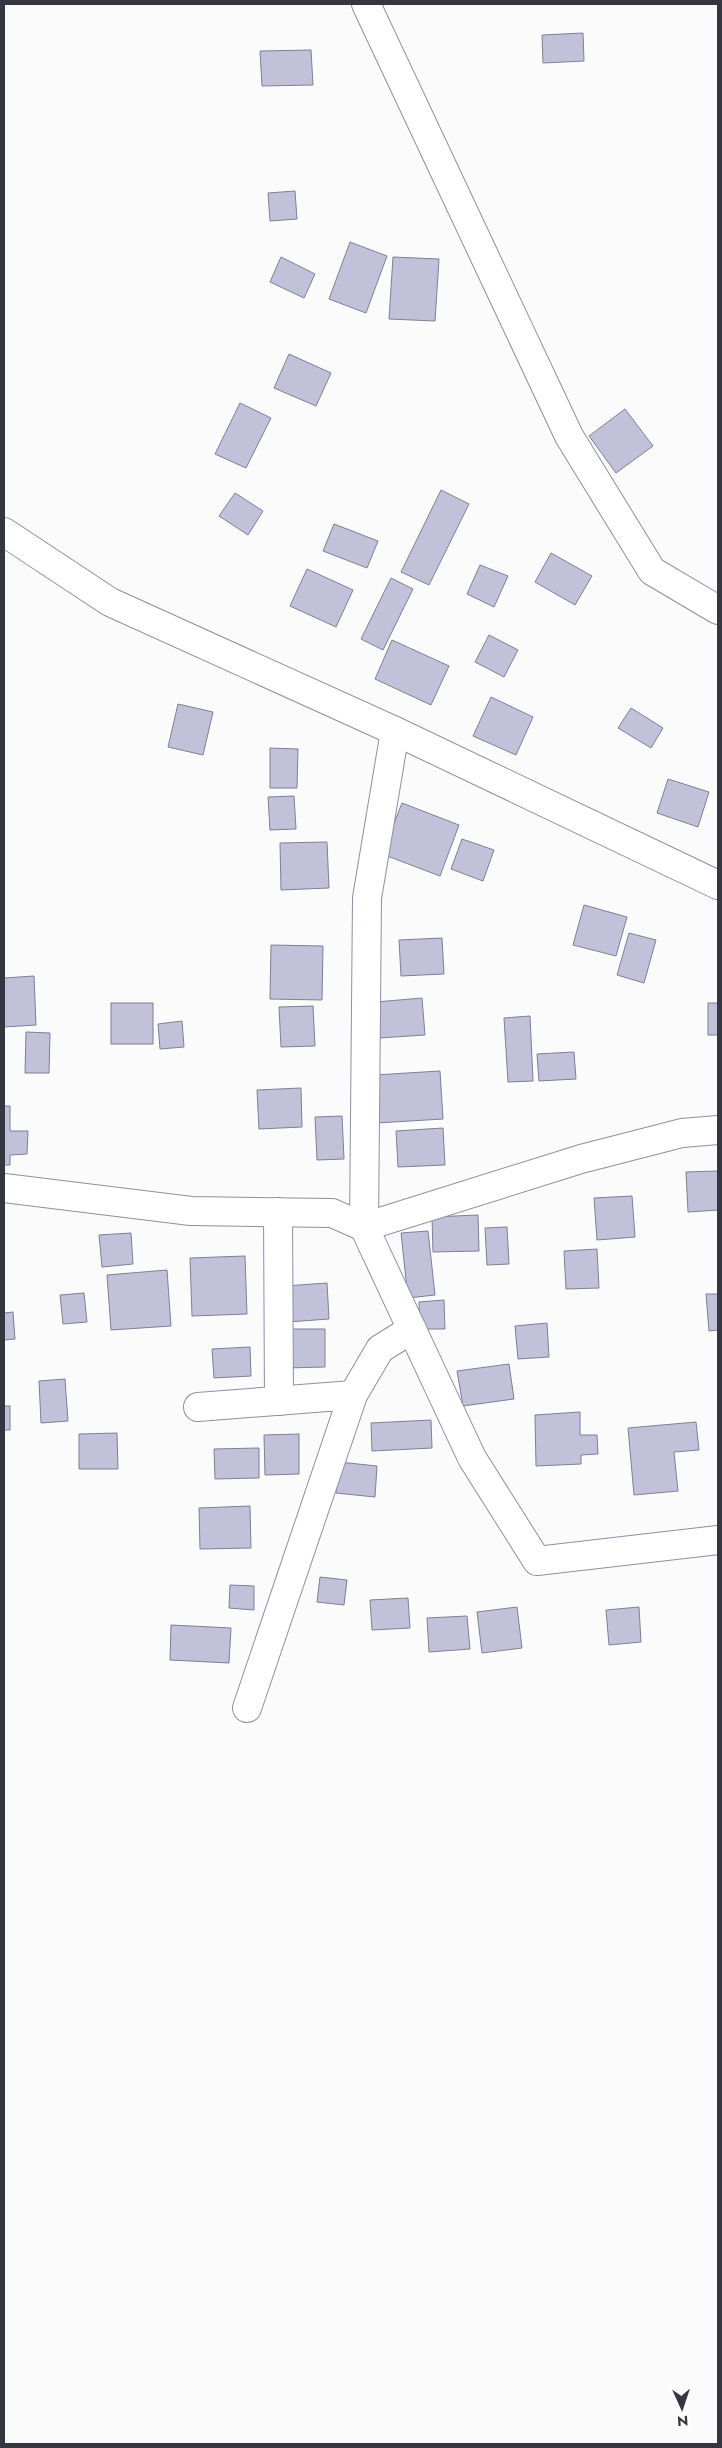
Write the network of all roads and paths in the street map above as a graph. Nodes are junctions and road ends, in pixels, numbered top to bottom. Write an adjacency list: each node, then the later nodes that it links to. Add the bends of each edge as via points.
1 (366, 4): 3 (street, via 569,436 652,570)
2 (4, 532): 4 (street, via 110,602)
3 (718, 610)
4 (395, 731): 5 (street); 9 (street, via 367,898)
5 (718, 885)
6 (718, 1130): 9 (street, via 682,1133 582,1159)
7 (4, 1188): 8 (street, via 191,1211)
8 (278, 1212): 9 (street, via 332,1213); 12 (street)
9 (364, 1227): 10 (street)
10 (412, 1329): 11 (street, via 380,1349); 14 (street, via 472,1458 538,1561)
11 (353, 1395): 12 (street); 15 (street)
12 (279, 1401): 13 (street)
13 (198, 1407)
14 (718, 1540)
15 (247, 1708)

